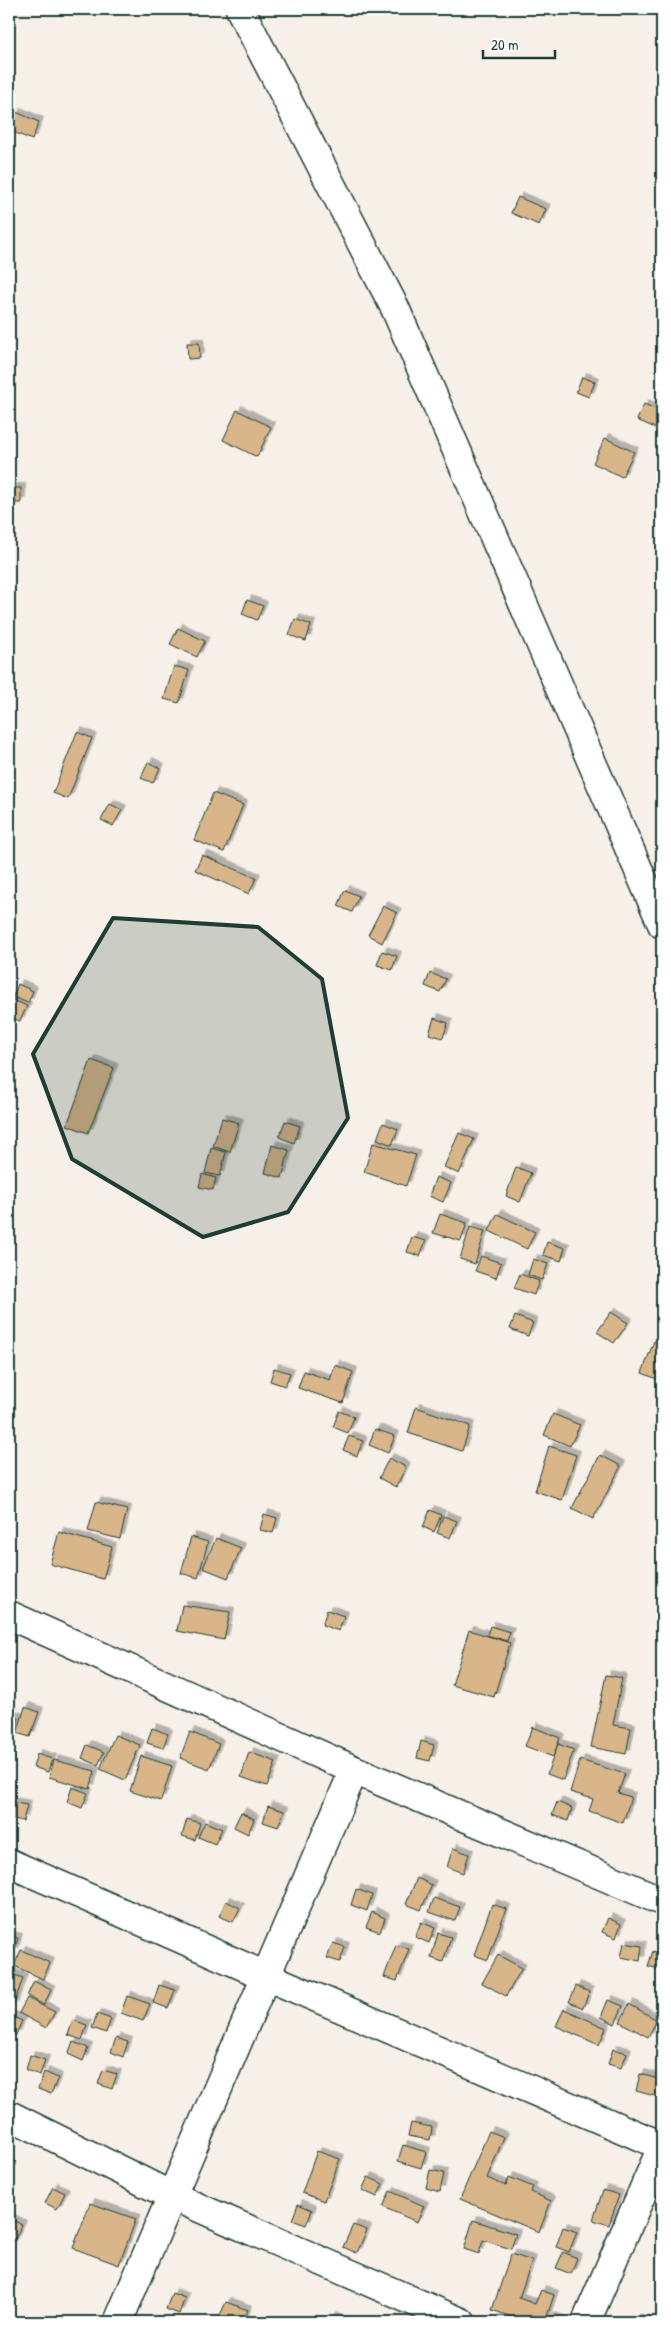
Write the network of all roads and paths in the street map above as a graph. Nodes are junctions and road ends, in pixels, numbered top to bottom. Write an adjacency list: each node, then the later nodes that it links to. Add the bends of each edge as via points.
1 (240, 9): 2 (street, via 395,308)
2 (662, 924)
3 (9, 1615): 4 (street)
4 (354, 1770): 6 (street); 7 (street)
5 (9, 1863): 7 (street)
6 (662, 1901)
7 (266, 1976): 9 (street); 10 (street)
8 (9, 2115): 10 (street)
9 (662, 2147): 13 (street)
10 (172, 2196): 11 (street); 12 (street)
11 (118, 2322)
12 (461, 2322)
13 (586, 2322)

